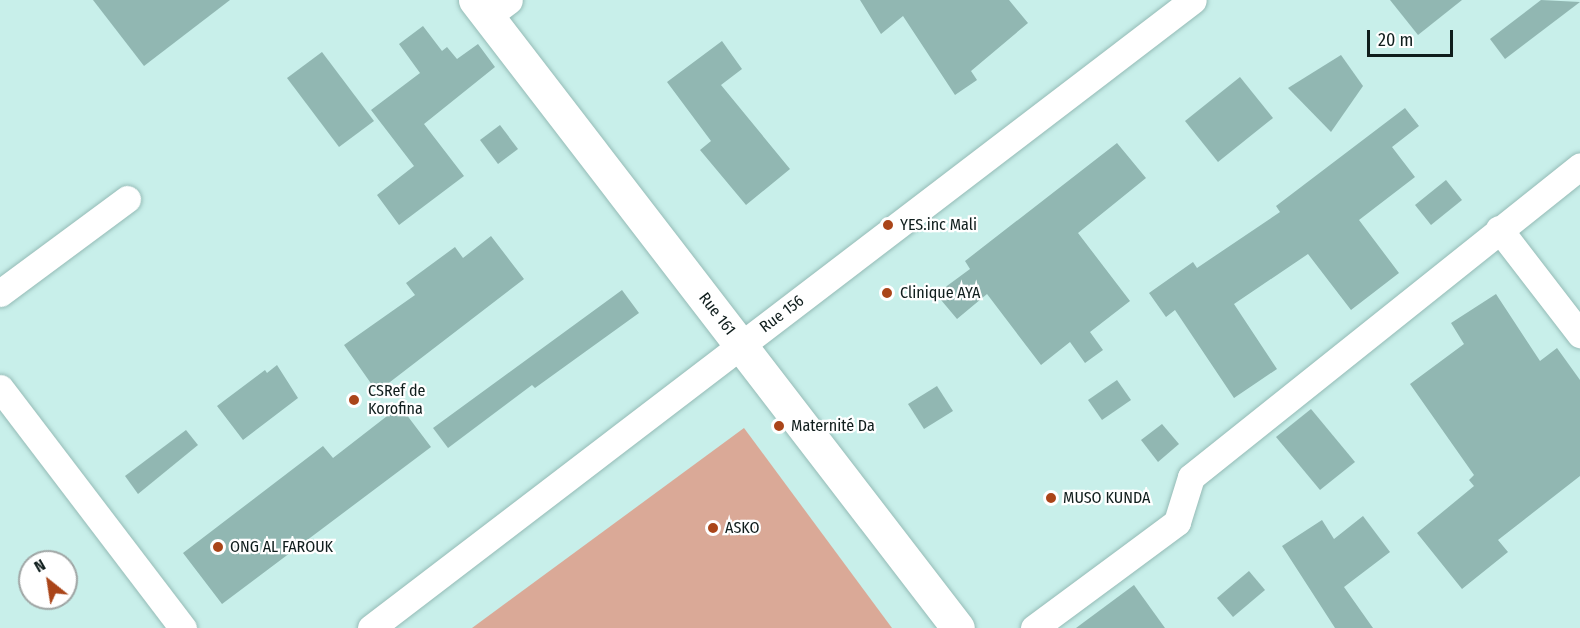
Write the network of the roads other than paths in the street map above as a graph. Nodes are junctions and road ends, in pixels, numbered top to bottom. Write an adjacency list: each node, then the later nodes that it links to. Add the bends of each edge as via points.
1 (1193, 0): 8 (street, Rue 156)
2 (491, 5): 8 (street, Rue 161)
3 (1580, 166): 5 (street)
4 (128, 200): 6 (street)
5 (1499, 229): 7 (street); 13 (street, via 1191,477 1177,522)
6 (0, 293)
7 (1580, 334)
8 (741, 345): 11 (street, Rue 156); 12 (street, Rue 161)
9 (0, 390): 10 (street)
10 (183, 628)
11 (371, 628)
12 (958, 628)
13 (1034, 628)

